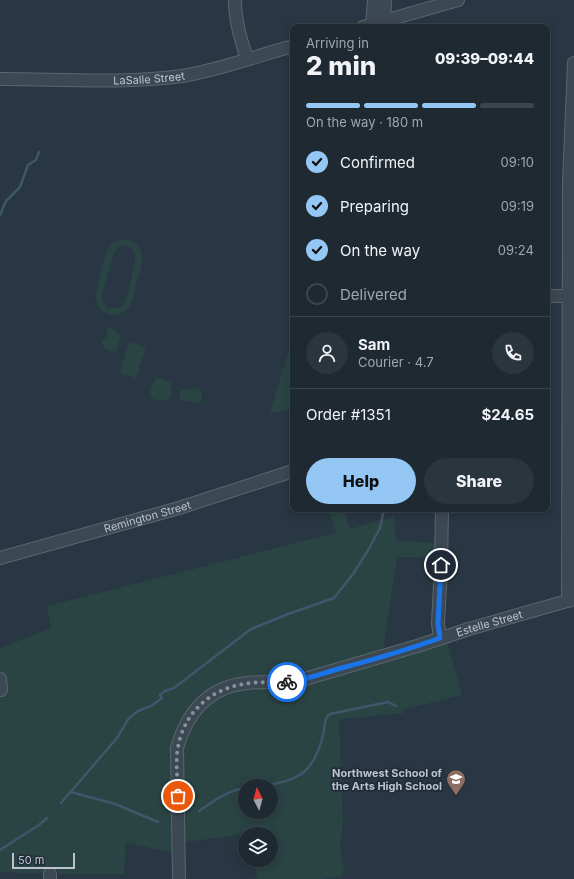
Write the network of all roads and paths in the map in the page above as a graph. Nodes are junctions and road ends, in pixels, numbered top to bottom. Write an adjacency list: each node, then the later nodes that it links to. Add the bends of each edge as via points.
1 (235, 0): 7 (street, via 239,34)
2 (374, 0): 5 (street)
3 (385, 0): 5 (street)
4 (458, 0): 5 (street)
5 (373, 24)
6 (290, 47): 7 (street, LaSalle Street)
7 (248, 59): 9 (street, LaSalle Street, via 184,75 146,80)
8 (574, 63): 11 (street, via 569,183)
9 (0, 79)
10 (550, 296): 11 (street)
11 (571, 296): 15 (street)
12 (290, 472): 14 (street, Remington Street, via 179,508)
13 (442, 512): 16 (street, via 438,624)
14 (0, 558)
15 (571, 600): 16 (street, Estelle Street)
16 (440, 638): 17 (street, Estelle Street, via 359,664 294,681 234,686 205,700 188,720 178,748)
17 (179, 879)

